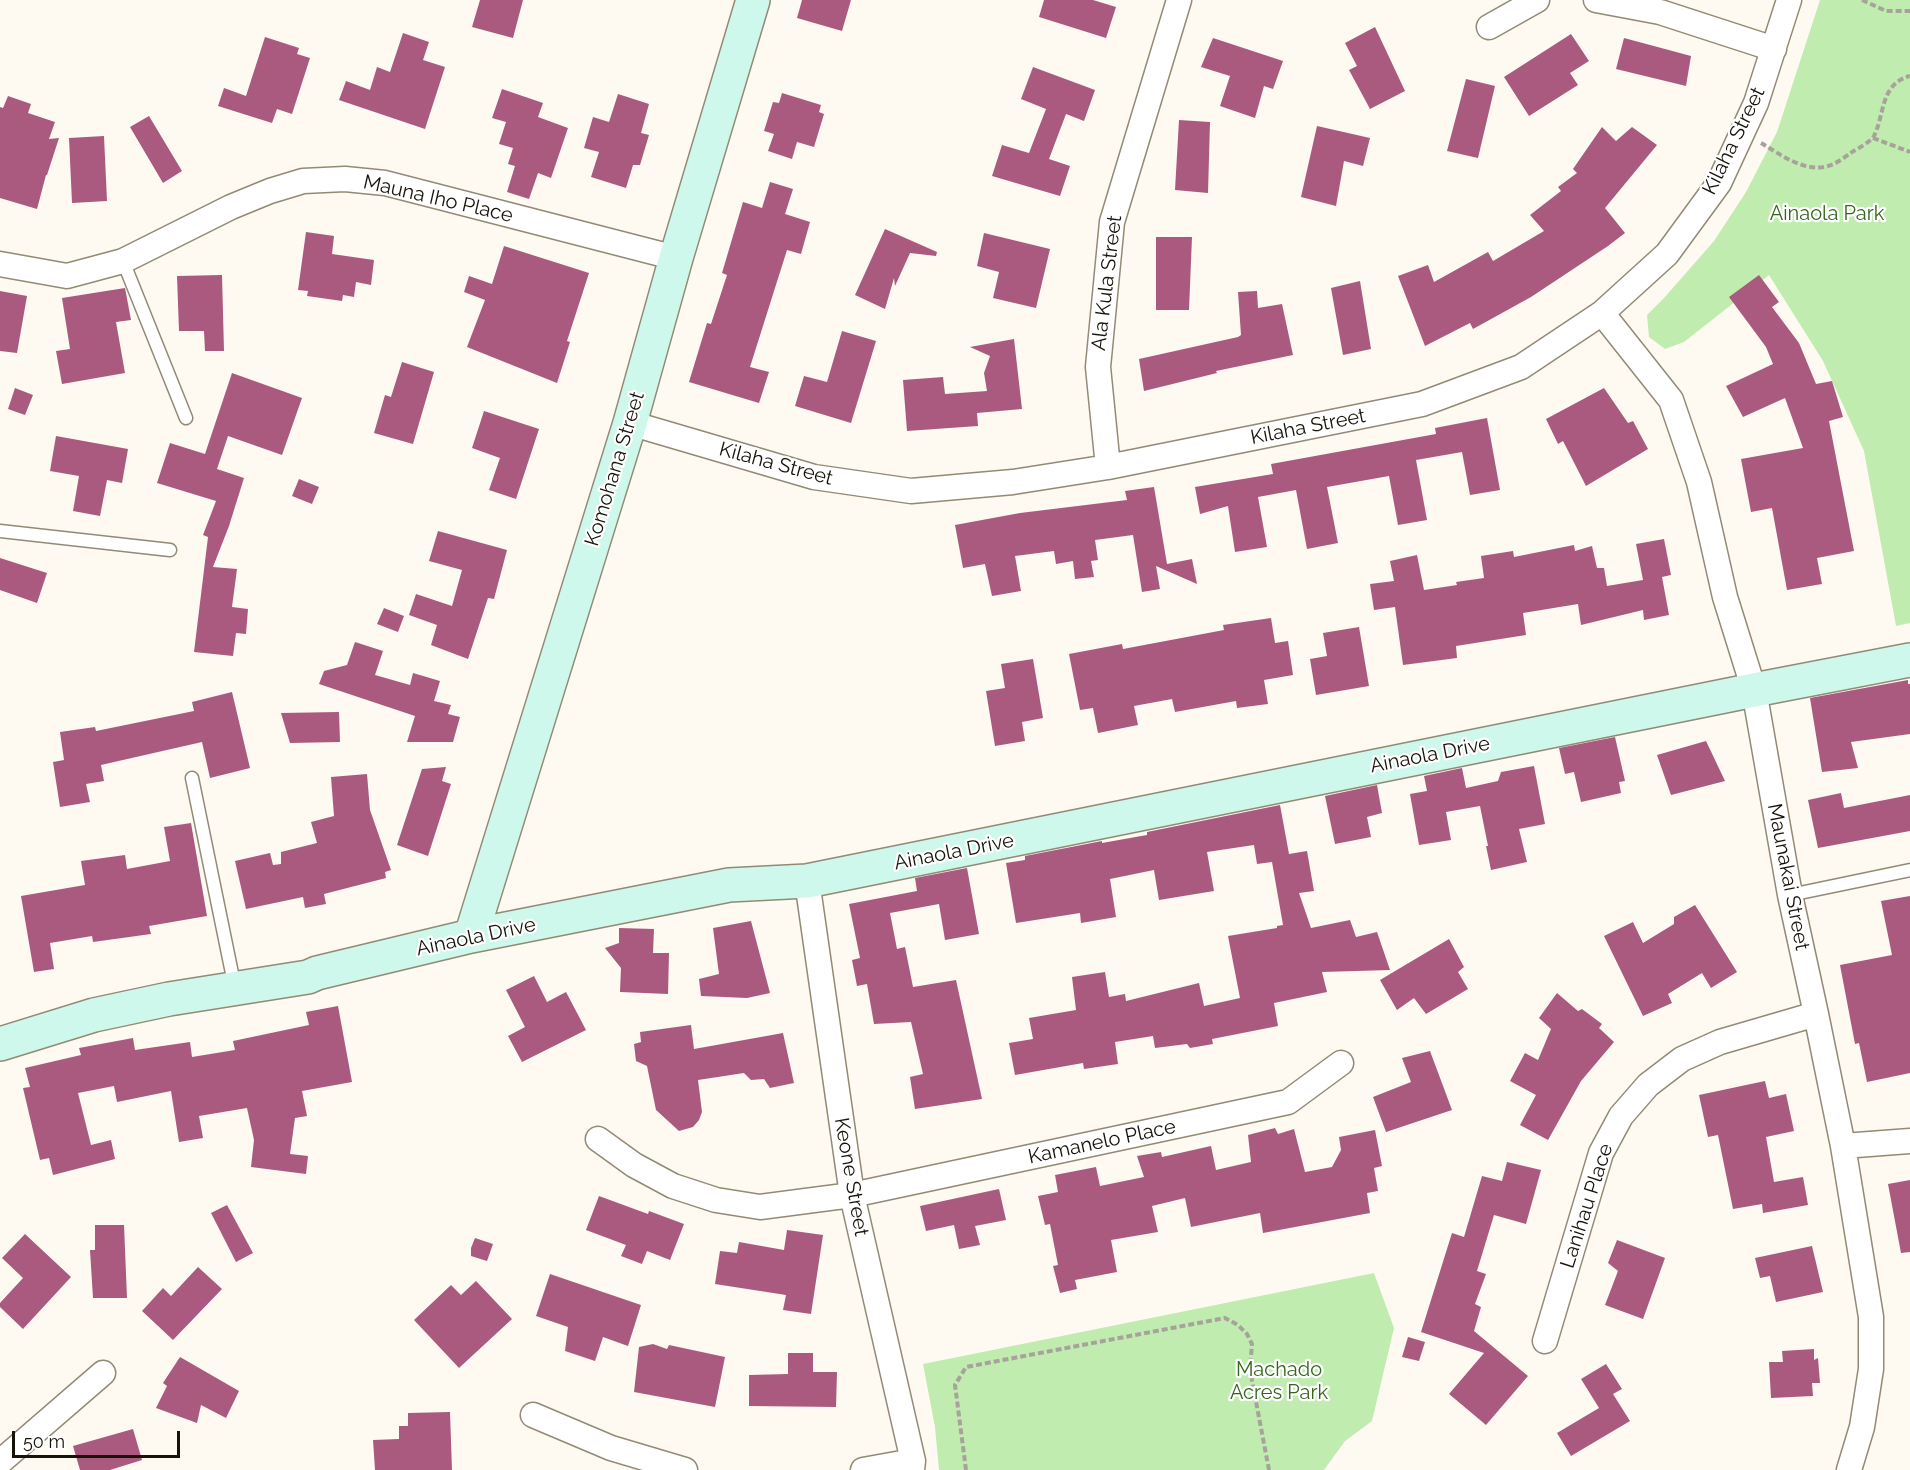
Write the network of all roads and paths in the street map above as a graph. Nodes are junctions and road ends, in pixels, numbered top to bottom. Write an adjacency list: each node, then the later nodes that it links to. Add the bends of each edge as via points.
1 (753, 0): 14 (street, Komohana Street)
2 (1179, 0): 20 (street, Ala Kula Street, via 1112,222 1098,367)
3 (1537, 0): 8 (street)
4 (1596, 0): 9 (street, via 1660,12)
5 (1789, 0): 9 (street, Kilaha Street)
6 (1862, 0): 7 (path, via 1886,11)
7 (1910, 11)
8 (1489, 27)
9 (1774, 49): 17 (street, Kilaha Street, via 1756,102 1719,183 1667,254)
10 (1910, 76): 11 (path, via 1893,85 1885,98)
11 (1873, 138): 12 (path, via 1829,166 1810,168); 13 (path)
12 (1769, 147)
13 (1910, 152)
14 (676, 258): 15 (street, Mauna Iho Place, via 385,183 345,179 303,181 270,190); 19 (street, Komohana Street)
15 (123, 261): 16 (street, Mauna Iho Place, via 67,276); 18 (lane)
16 (0, 264)
17 (1602, 313): 20 (street, Kilaha Street, via 1521,367 1422,404); 24 (street, Maunakai Street, via 1671,400 1699,482 1725,597)
18 (186, 417)
19 (630, 423): 20 (street, Kilaha Street, via 814,477 911,491 1013,483); 29 (street, Komohana Street)
20 (1108, 467)
21 (0, 531): 22 (lane)
22 (170, 550)
23 (1910, 660): 24 (street, Ainaola Drive)
24 (1754, 690): 27 (street, Ainaola Drive); 28 (street, Maunakai Street)
25 (192, 778): 30 (lane)
26 (1910, 870): 28 (lane)
27 (807, 881): 29 (street, Ainaola Drive, via 729,885); 37 (street, Keone Street)
28 (1790, 895): 31 (street, Maunakai Street)
29 (471, 936): 30 (street, Ainaola Drive, via 308,977)
30 (236, 989): 32 (street, Ainaola Drive, via 94,1015)
31 (1816, 1014): 36 (street, Maunakai Street); 38 (street, Lanihau Place, via 1720,1042 1682,1059 1648,1084 1621,1116 1601,1153)
32 (0, 1044)
33 (1341, 1063): 37 (street, Kamanelo Place, via 1288,1102)
34 (598, 1139): 37 (street, Kamanelo Place, via 634,1165 674,1186 716,1200 760,1207)
35 (1910, 1141): 36 (street)
36 (1843, 1146): 47 (street, Maunakai Street, via 1871,1317 1871,1369 1862,1427)
37 (852, 1195): 42 (street, Keone Street)
38 (1545, 1341)
39 (103, 1373): 41 (street)
40 (533, 1414): 43 (street, via 611,1448)
41 (0, 1462)
42 (913, 1466): 44 (street)
43 (685, 1470)
44 (863, 1470)
45 (966, 1470): 46 (path, via 955,1385 966,1367 1225,1317 1238,1325 1252,1344 1250,1370)
46 (1269, 1470)
47 (1849, 1470)

